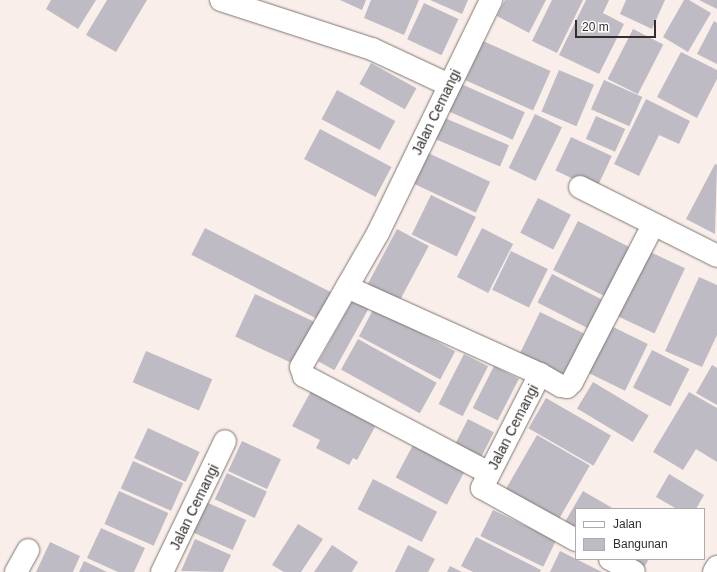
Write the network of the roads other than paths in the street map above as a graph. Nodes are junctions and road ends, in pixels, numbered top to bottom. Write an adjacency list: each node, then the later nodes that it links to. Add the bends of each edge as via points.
1 (221, 0): 3 (street, via 372,49)
2 (491, 0): 3 (street, Jalan Cemangi)
3 (449, 86): 7 (street, Jalan Cemangi, via 378,233)
4 (580, 187): 5 (street)
5 (653, 225): 6 (street); 8 (street, via 572,382 567,387)
6 (717, 256)
7 (347, 287): 8 (street, Jalan Cemangi); 10 (street, Jalan Cemangi, via 301,366 304,376)
8 (540, 374): 10 (street, Jalan Cemangi)
9 (225, 441): 16 (street, Jalan Cemangi)
10 (489, 473): 11 (street, Jalan Cemangi, via 482,488)
11 (575, 539)
12 (28, 550): 15 (street)
13 (612, 560): 17 (street)
14 (717, 567): 18 (street)
15 (16, 572)
16 (162, 572)
17 (634, 572)
18 (714, 572)

